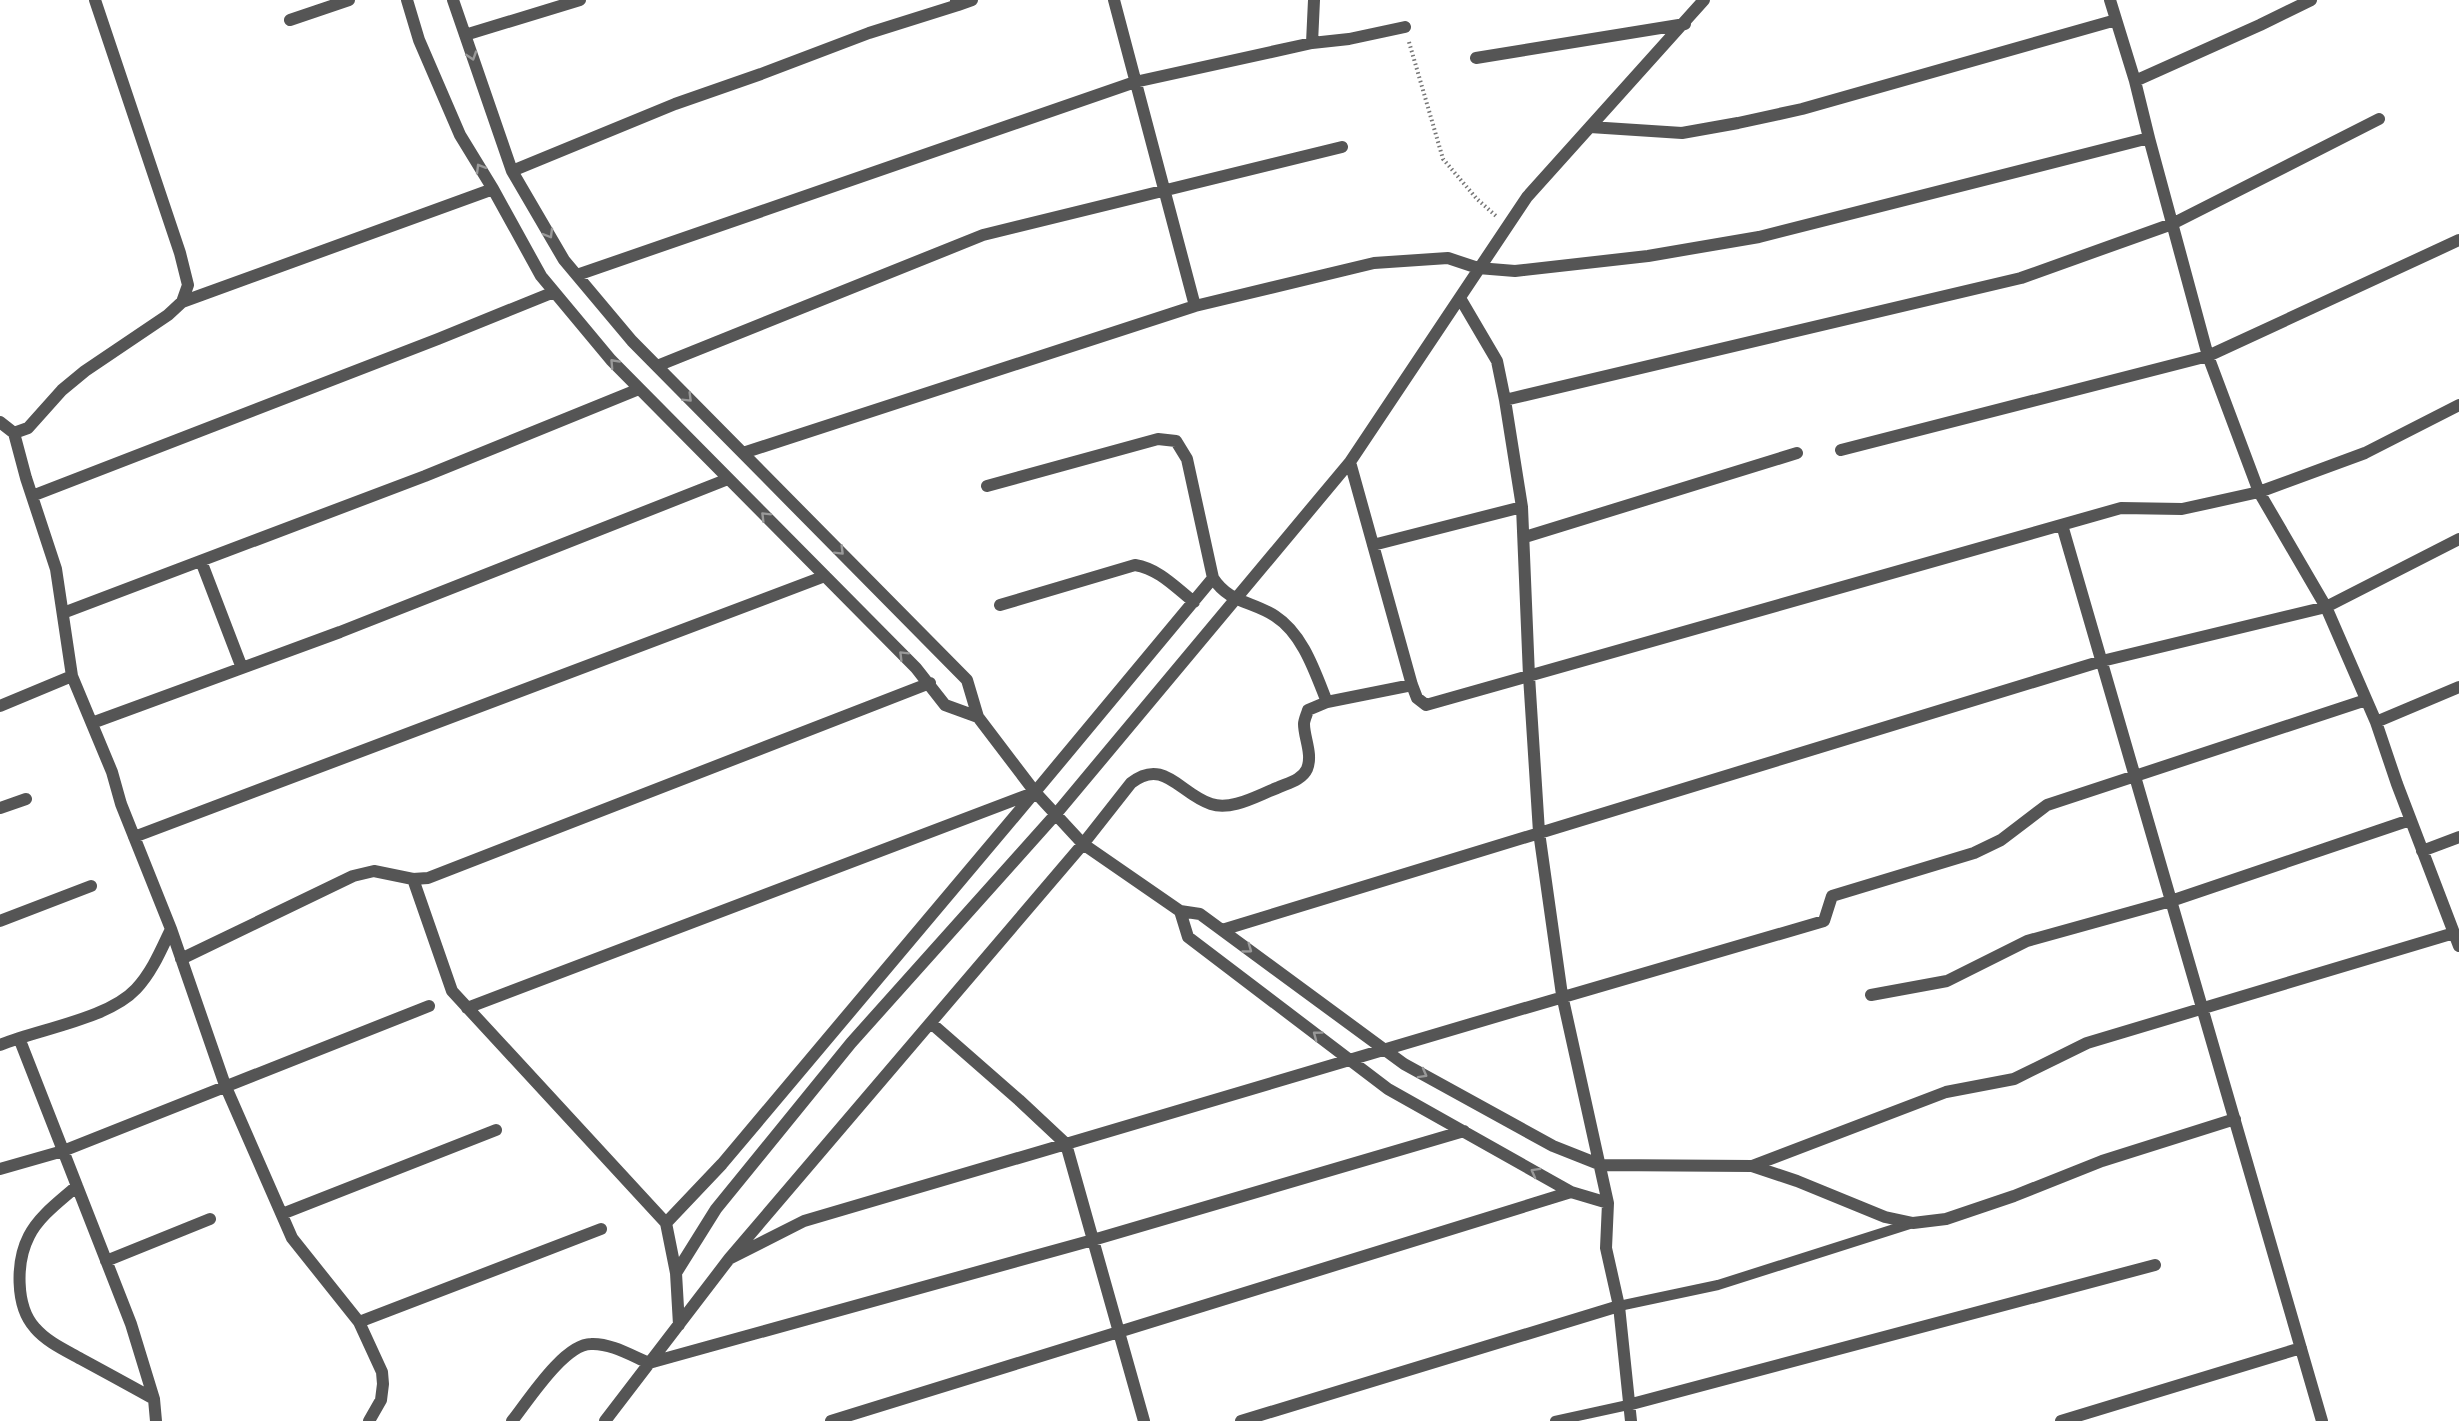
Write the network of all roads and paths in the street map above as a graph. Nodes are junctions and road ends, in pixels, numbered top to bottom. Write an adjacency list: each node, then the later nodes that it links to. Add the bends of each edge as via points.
1 (95, 0): 36 (street, via 180,253 188,285)
2 (349, 0): 13 (street)
3 (406, 0): 27 (street, one-way to 3, via 460,135)
4 (453, 0): 17 (street)
5 (580, 0): 17 (street)
6 (972, 0): 12 (street)
7 (1114, 0): 21 (street)
8 (1314, 0): 18 (street)
9 (1704, 0): 15 (street)
10 (2110, 0): 14 (street)
11 (2311, 0): 20 (street)
12 (957, 2): 26 (street, via 675,104)
13 (290, 20)
14 (2116, 20): 20 (street); 23 (street, via 1802,109 1738,123 1682,133)
15 (1685, 24): 19 (street); 23 (street)
16 (1405, 27): 18 (street); 30 (path, via 1443,159 1477,199)
17 (465, 35): 26 (street, one-way to 26)
18 (1312, 43): 21 (street)
19 (1476, 58)
20 (2135, 81): 24 (street)
21 (1135, 82): 28 (street); 33 (street)
22 (2379, 119): 29 (street)
23 (1590, 127): 30 (street, via 1527,197)
24 (2149, 138): 29 (street); 32 (street, via 1759,237 1648,256 1515,271)
25 (1342, 147): 28 (street)
26 (512, 171): 33 (street, one-way to 33, via 564,260)
27 (493, 189): 34 (street, via 540,276); 36 (street)
28 (1165, 190): 37 (street); 39 (street, via 983,235)
29 (2172, 224): 38 (street); 41 (street, via 2021,278)
30 (1508, 227): 32 (street)
31 (2459, 240): 38 (street)
32 (1478, 268): 35 (street); 37 (street, via 1448,258 1374,263)
33 (577, 275): 39 (street)
34 (554, 292): 40 (street, one-way to 34); 52 (street)
35 (1460, 298): 41 (street, via 1497,361); 48 (street)
36 (182, 302): 44 (street, via 70,384 28,428)
37 (1195, 306): 46 (street)
38 (2208, 356): 45 (street); 51 (street)
39 (657, 366): 46 (street, one-way to 46)
40 (639, 389): 49 (street); 58 (street)
41 (1505, 400): 53 (street)
42 (2459, 405): 51 (street, via 2366,453)
43 (0, 422): 44 (street)
44 (14, 433): 52 (street)
45 (1841, 450)
46 (743, 453): 76 (street, one-way to 76, via 967,680)
47 (1797, 453): 55 (street)
48 (1350, 462): 57 (street); 61 (street)
49 (728, 479): 59 (street, one-way to 49); 67 (street)
50 (987, 486): 60 (street, via 1158,439 1176,441 1187,459)
51 (2259, 492): 54 (street, via 2182,509 2121,508); 64 (street)
52 (32, 496): 65 (street, via 56,569)
53 (1522, 507): 55 (street); 57 (street)
54 (2062, 525): 66 (street); 69 (street)
55 (1525, 537): 69 (street)
56 (2459, 539): 64 (street)
57 (1373, 545): 71 (street)
58 (201, 561): 65 (street); 67 (street)
59 (825, 576): 70 (street, one-way to 59); 86 (street)
60 (1213, 578): 61 (street); 62 (street)
61 (1236, 600): 74 (street, via 1275,616 1292,634 1311,660); 83 (street)
62 (1194, 602): 63 (street, via 1158,573 1135,565); 80 (street)
63 (1000, 605)
64 (2325, 606): 66 (street); 73 (street)
65 (63, 613): 68 (street)
66 (2102, 661): 79 (street); 85 (street)
67 (242, 668): 78 (street)
68 (72, 676): 75 (street); 78 (street)
69 (1529, 676): 71 (street, via 1426,705 1417,698); 85 (street)
70 (930, 683): 76 (street, via 945,705); 90 (street, via 428,878)
71 (1412, 685): 74 (street)
72 (2459, 687): 77 (street)
73 (2366, 700): 77 (street); 79 (street)
74 (1327, 702): 88 (street, via 1308,710 1304,724 1308,767 1302,776 1225,806 1212,805 1163,775 1141,775)
75 (0, 706)
76 (978, 717): 80 (street)
77 (2376, 722): 84 (street)
78 (92, 723): 86 (street)
79 (2135, 776): 92 (street); 101 (street, via 2047,805 2001,840 1974,853 1832,896 1824,921)
80 (1035, 792): 83 (street); 103 (street); 124 (street, via 722,1164)
81 (26, 798): 82 (street)
82 (0, 808)
83 (1056, 814): 88 (street); 131 (street, via 851,1043 716,1209)
84 (2410, 820): 89 (street); 92 (street)
85 (1539, 832): 96 (street); 101 (street)
86 (134, 837): 95 (street)
87 (2459, 837): 89 (street)
88 (1083, 844): 93 (street); 105 (street)
89 (2422, 851): 97 (street)
90 (413, 879): 99 (street, via 374,871 354,876); 103 (street, via 452,991)
91 (91, 886): 94 (street)
92 (2171, 901): 100 (street, via 2027,941 1947,981); 104 (street)
93 (1180, 911): 96 (street, via 1200,914); 109 (street, one-way to 93, via 1188,937)
94 (0, 921)
95 (171, 929): 99 (street); 106 (street, via 148,975 135,991 112,1008)
96 (1222, 930): 108 (street, one-way to 108)
97 (2454, 933): 98 (street); 104 (street)
98 (2459, 946)
99 (181, 959): 110 (street)
100 (1871, 995)
101 (1562, 996): 108 (street); 116 (street)
102 (429, 1006): 110 (street)
103 (467, 1008): 124 (street)
104 (2203, 1009): 111 (street); 117 (street, via 2087,1042 2014,1079 1946,1092)
105 (931, 1023): 114 (street); 128 (street)
106 (19, 1038): 107 (street); 115 (street)
107 (0, 1045)
108 (1386, 1051): 109 (street); 116 (street, one-way to 116, via 1553,1146)
109 (1350, 1060): 113 (street, via 1388,1089); 114 (street)
110 (225, 1085): 115 (street); 122 (street)
111 (2235, 1119): 125 (street, via 2102,1161 1946,1219); 136 (street)
112 (496, 1130): 122 (street)
113 (1464, 1131): 120 (street, one-way to 113); 127 (street)
114 (1066, 1144): 127 (street); 128 (street, via 804,1221)
115 (63, 1151): 118 (street); 119 (street)
116 (1600, 1165): 117 (street); 121 (street)
117 (1752, 1166): 125 (street, via 1885,1217)
118 (0, 1169)
119 (77, 1186): 129 (street); 138 (street, via 28,1236 20,1289 25,1311 35,1328 53,1343)
120 (1571, 1192): 121 (street); 135 (street)
121 (1608, 1203): 132 (street, via 1606,1248)
122 (282, 1214): 133 (street, via 292,1239)
123 (210, 1219): 129 (street)
124 (666, 1223): 131 (street)
125 (1913, 1223): 132 (lane, via 1718,1285)
126 (601, 1229): 133 (street)
127 (1093, 1240): 135 (street); 137 (street)
128 (729, 1259): 134 (street)
129 (106, 1261): 138 (street)
130 (2155, 1265): 139 (street)
131 (676, 1273): 134 (street)
132 (1619, 1306): 139 (street); 146 (street)
133 (359, 1322): 141 (street, via 384,1384 381,1400)
134 (679, 1324): 137 (street)
135 (1119, 1332): 144 (street); 145 (street)
136 (2301, 1348): 149 (street); 150 (street)
137 (650, 1363): 142 (street, via 613,1348 591,1344 576,1348 563,1358); 143 (street)
138 (154, 1399): 140 (street)
139 (1628, 1405): 147 (lane); 148 (street)
140 (156, 1421)
141 (369, 1421)
142 (512, 1421)
143 (605, 1421)
144 (831, 1421)
145 (1144, 1421)
146 (1241, 1421)
147 (1555, 1421)
148 (1631, 1421)
149 (2061, 1421)
150 (2322, 1421)

